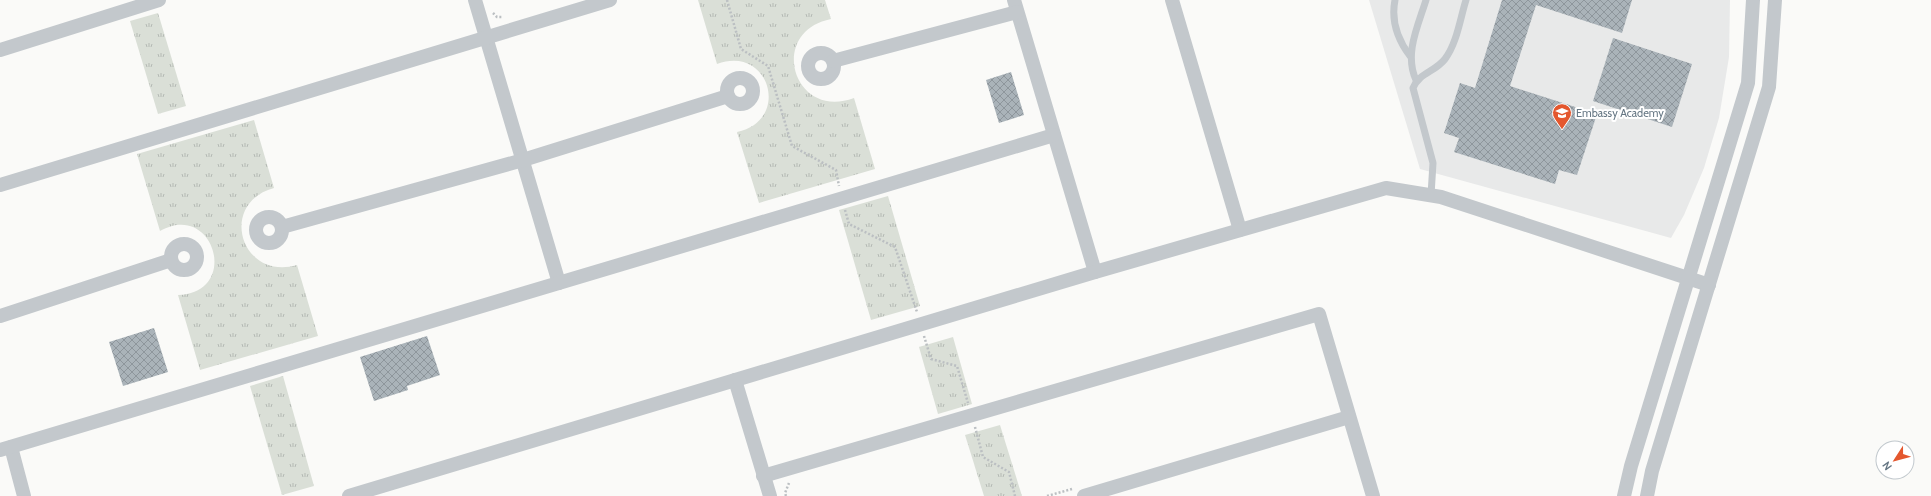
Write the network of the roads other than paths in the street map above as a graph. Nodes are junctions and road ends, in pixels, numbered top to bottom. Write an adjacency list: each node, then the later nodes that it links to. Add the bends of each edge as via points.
1 (159, 0): 12 (street)
2 (475, 0): 11 (street)
3 (610, 0): 11 (street)
4 (1172, 0): 22 (street)
5 (1395, 0): 13 (lane, via 1396,29 1401,44)
6 (1426, 0): 13 (lane)
7 (1466, 0): 15 (lane, via 1450,51 1435,69)
8 (1753, 0): 25 (street, via 1748,83)
9 (1775, 0): 27 (street, via 1770,88)
10 (1016, 6): 14 (street); 17 (street)
11 (486, 37): 18 (street); 19 (street)
12 (0, 50)
13 (1410, 56): 15 (lane, via 1411,70)
14 (833, 61)
15 (1416, 80): 20 (lane, via 1413,88 1433,163)
16 (728, 96): 18 (street)
17 (1054, 135): 24 (street); 26 (street)
18 (523, 160): 21 (street); 26 (street)
19 (0, 185)
20 (1431, 195): 22 (street, via 1386,188); 25 (street)
21 (282, 227)
22 (1240, 230): 24 (street)
23 (171, 260): 28 (street)
24 (1095, 272): 29 (street)
25 (1688, 278): 27 (street); 38 (street)
26 (559, 283): 31 (street)
27 (1709, 285): 39 (street, via 1652,471)
28 (0, 316)
29 (735, 380): 32 (street); 35 (street)
30 (1350, 417): 32 (street, via 1319,314 977,419); 33 (street); 37 (street)
31 (5, 449): 34 (street)
32 (763, 476): 36 (street)
33 (1081, 492)
34 (24, 496)
35 (349, 496)
36 (770, 496)
37 (1373, 496)
38 (1624, 496)
39 (1647, 496)

